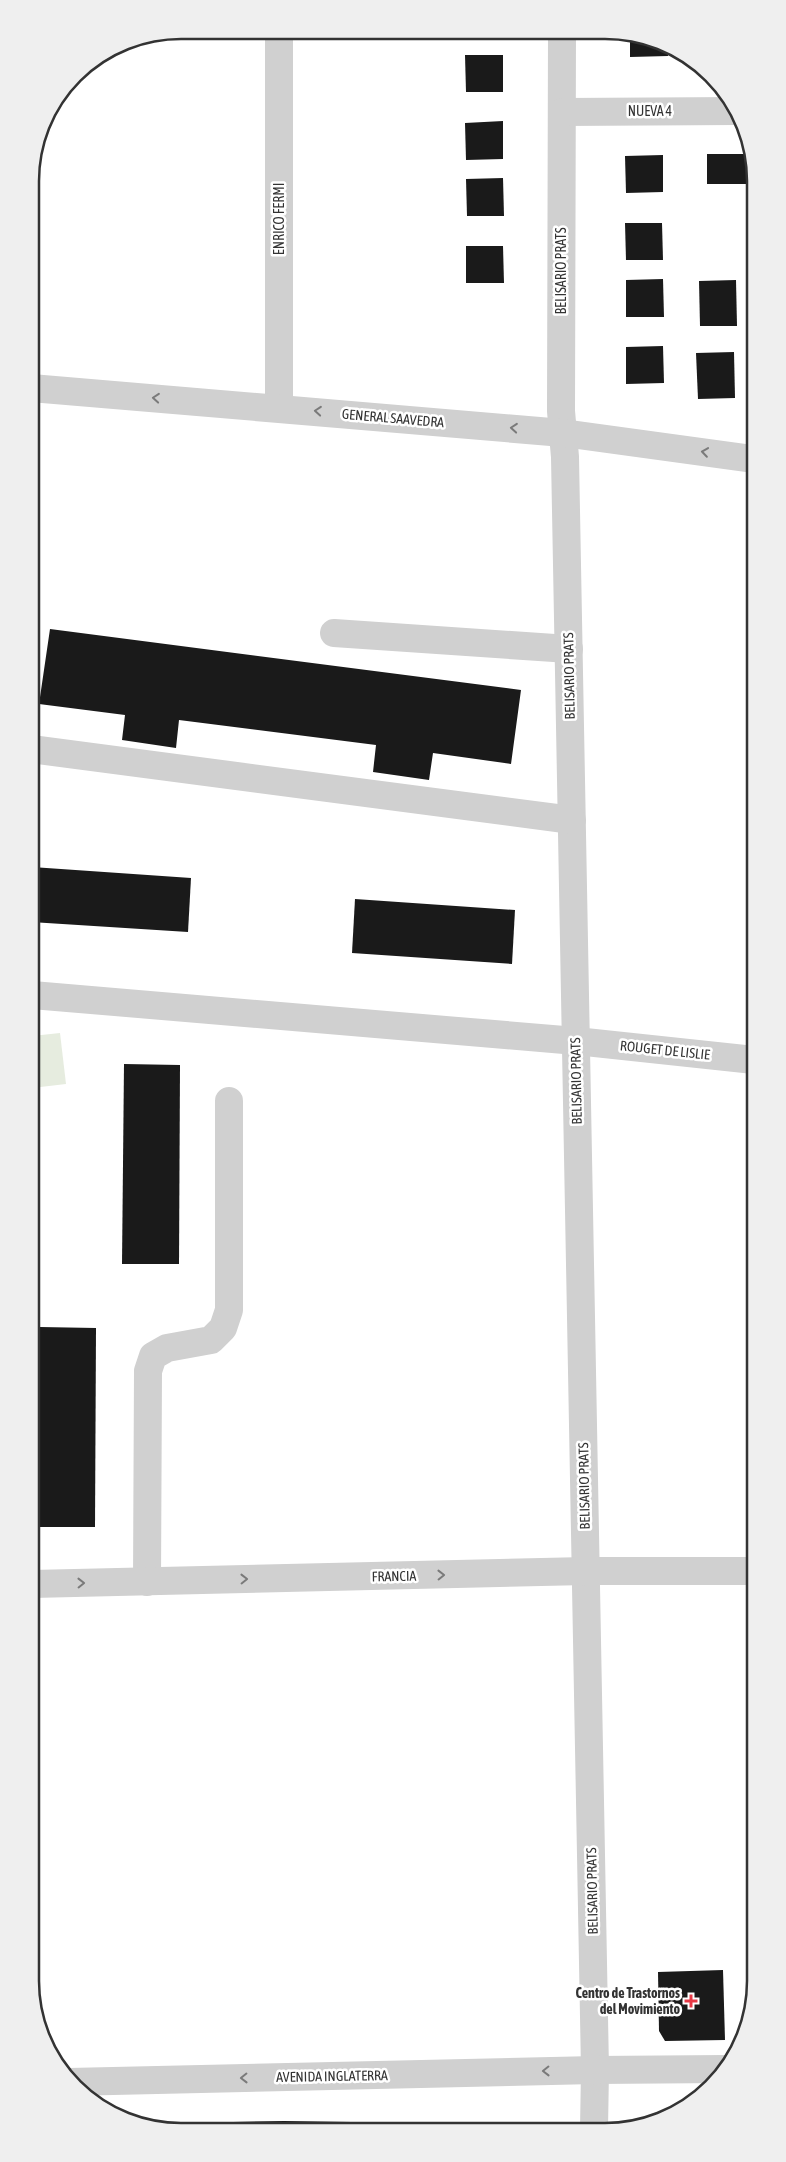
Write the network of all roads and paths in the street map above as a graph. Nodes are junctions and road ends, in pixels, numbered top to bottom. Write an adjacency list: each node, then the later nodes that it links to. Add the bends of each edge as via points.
1 (279, 39): 6 (street, ENRICO FERMI)
2 (562, 39): 4 (street, BELISARIO PRATS)
3 (729, 111): 4 (street, NUEVA 4)
4 (562, 112): 7 (street, BELISARIO PRATS)
5 (39, 389): 6 (street, GENERAL SAAVEDRA, one-way to 5)
6 (279, 408): 7 (street, GENERAL SAAVEDRA, one-way to 6)
7 (563, 432): 8 (street, GENERAL SAAVEDRA, one-way to 7); 10 (street, BELISARIO PRATS)
8 (747, 458)
9 (334, 634): 10 (street)
10 (569, 649): 12 (street, BELISARIO PRATS)
11 (39, 750): 12 (street)
12 (572, 820): 14 (street, BELISARIO PRATS)
13 (39, 996): 14 (street, ROUGET DE LISLIE)
14 (576, 1040): 15 (street, ROUGET DE LISLIE); 17 (street, BELISARIO PRATS)
15 (747, 1059)
16 (229, 1100): 19 (street, via 230,1310 223,1328 211,1340 167,1348 153,1356 148,1371)
17 (586, 1571): 18 (street, FRANCIA); 19 (street, FRANCIA, one-way to 17); 22 (street, BELISARIO PRATS)
18 (747, 1571)
19 (147, 1582): 20 (street, FRANCIA, one-way to 19)
20 (39, 1584)
21 (716, 2069): 22 (street, AVENIDA INGLATERRA)
22 (595, 2070): 23 (street, AVENIDA INGLATERRA, one-way to 23); 24 (street, BELISARIO PRATS)
23 (80, 2082)
24 (594, 2123)

